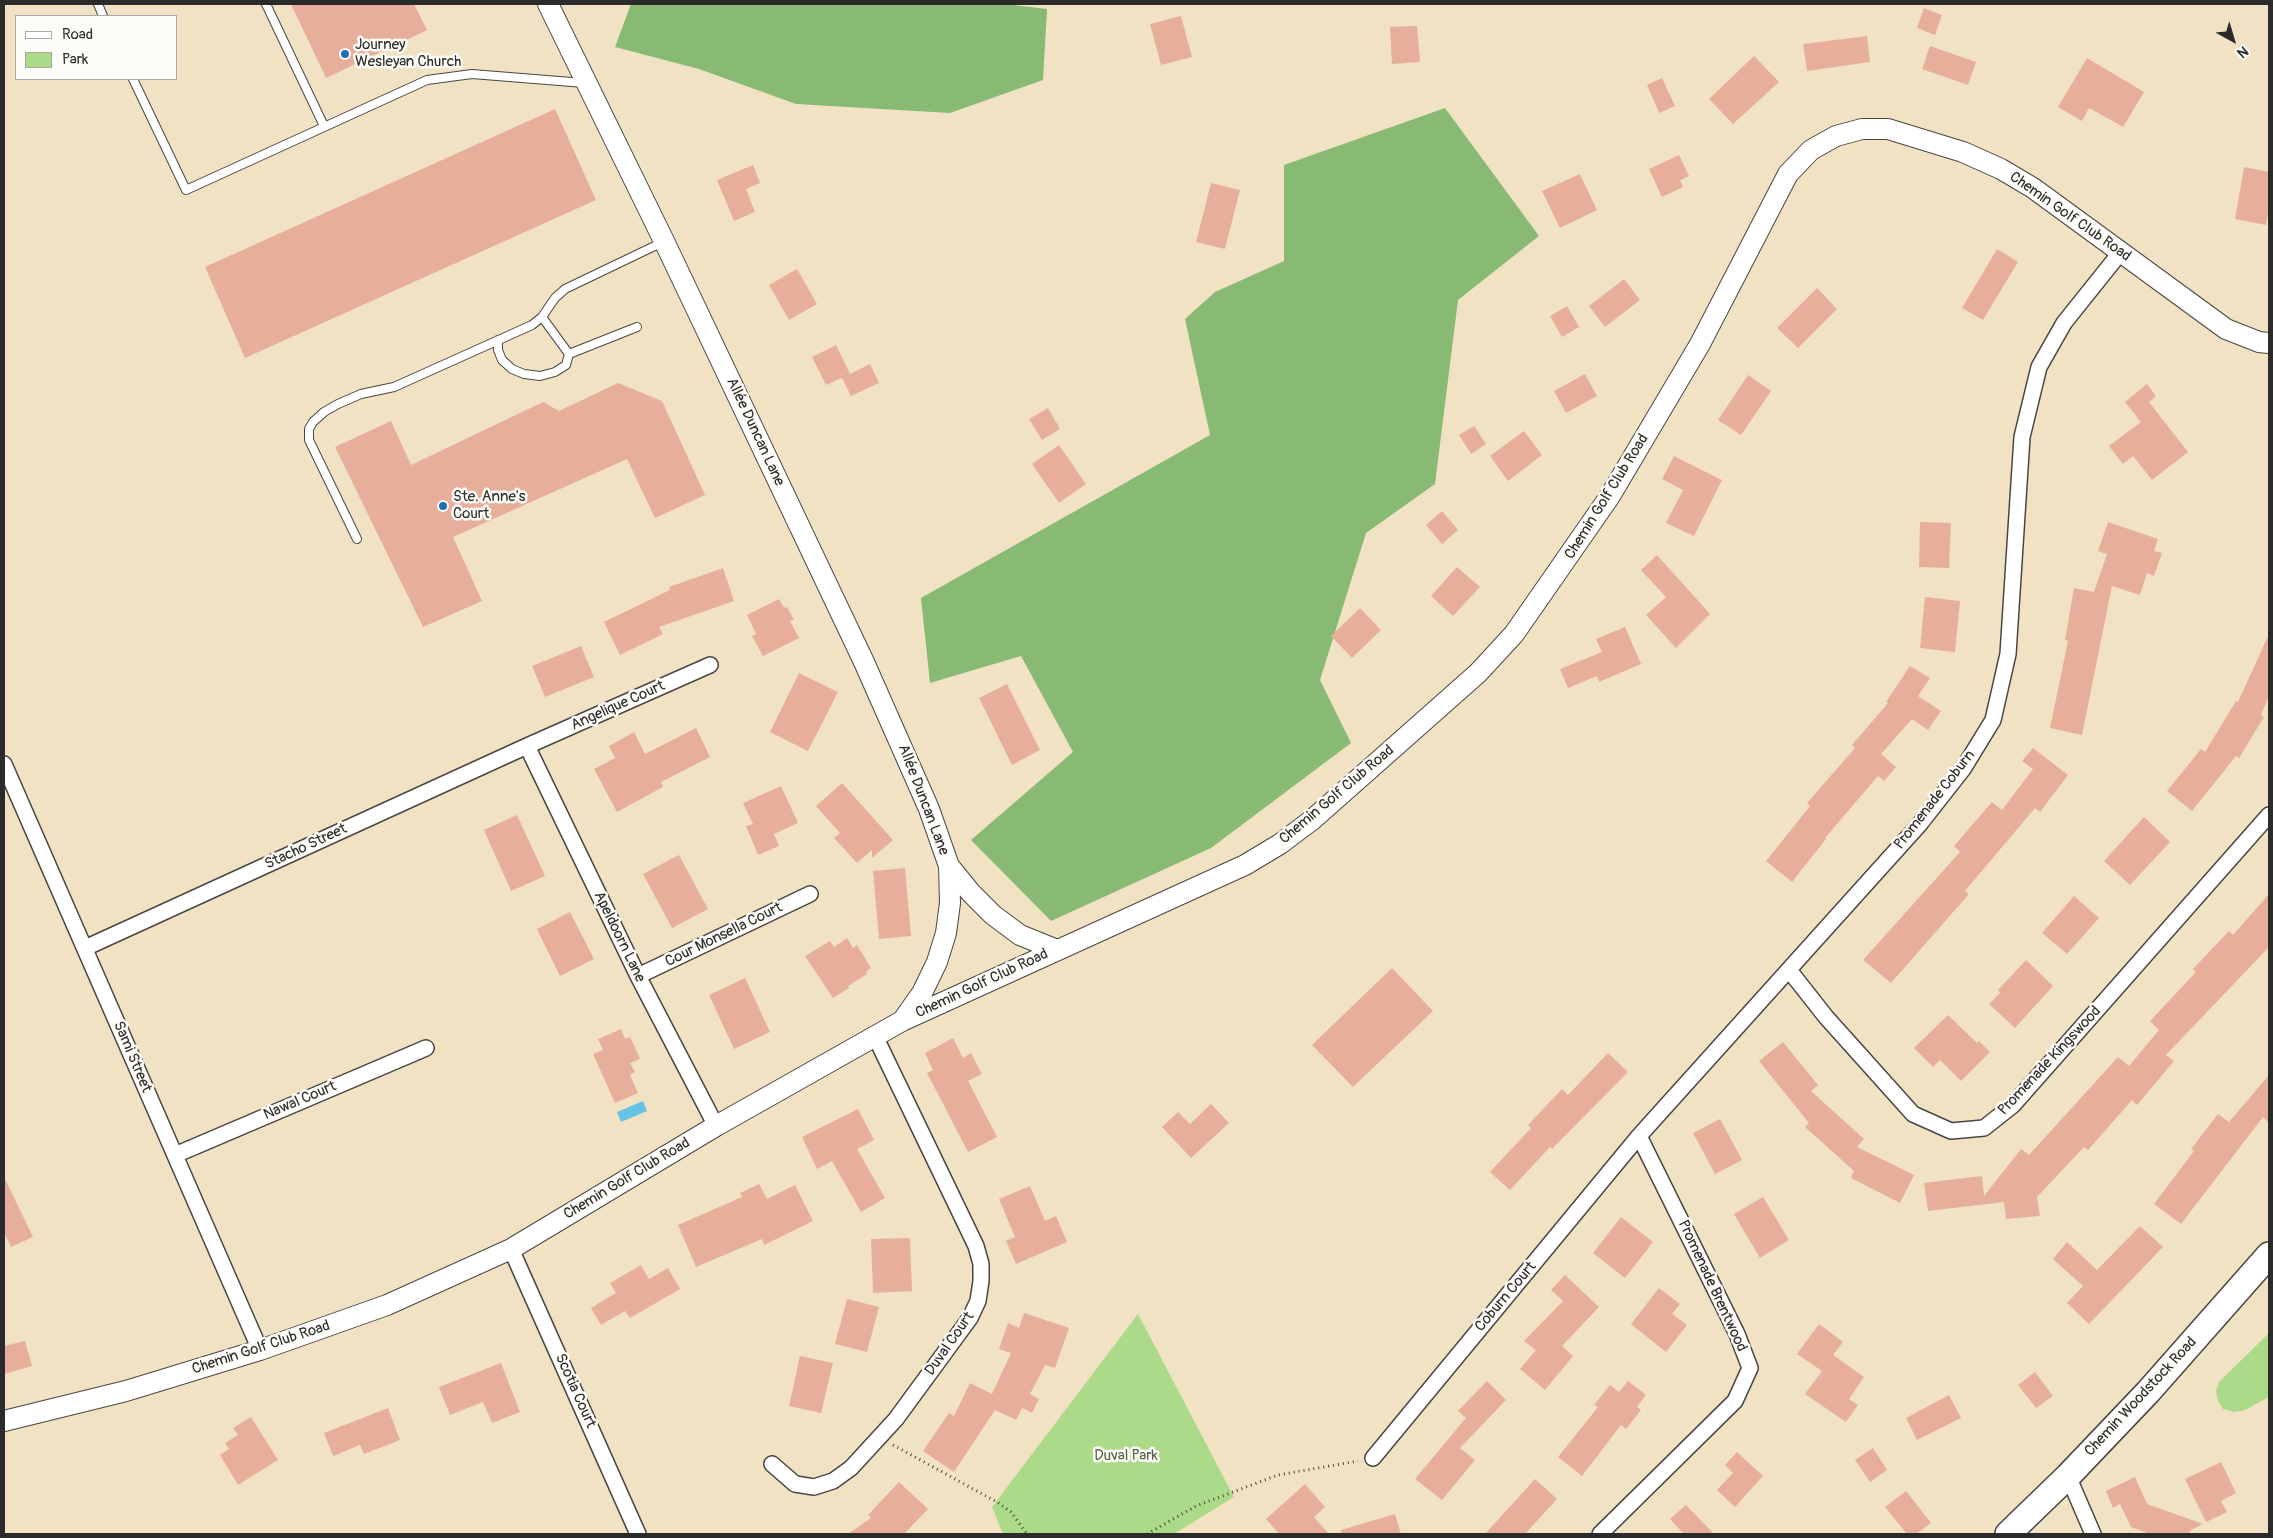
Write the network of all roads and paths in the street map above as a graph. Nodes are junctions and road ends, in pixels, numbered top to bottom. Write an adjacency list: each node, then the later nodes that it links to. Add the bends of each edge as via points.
1 (266, 4): 5 (lane)
2 (548, 4): 4 (street, Allée Duncan Lane)
3 (133, 80): 5 (lane, via 186,190)
4 (586, 84): 5 (lane, via 472,74 427,80); 6 (street, Allée Duncan Lane)
5 (324, 126)
6 (664, 241): 8 (lane, via 565,289); 18 (street, Allée Duncan Lane, via 902,745)
7 (2120, 252): 11 (street, Chemin Golf Club Road, via 2226,328); 21 (street, Chemin Golf Club Road, via 2033,188 2001,169 1920,137 1888,129 1862,129 1836,136 1811,150 1788,174 1700,344 1610,496 1514,634 1478,673 1312,820 1280,844 1245,865); 22 (street, Promenade Coburn, via 2064,323 2039,367 2022,438 2008,654 1993,720 1963,769 1919,825)
8 (542, 317): 10 (lane); 12 (lane)
9 (637, 327): 12 (lane)
10 (498, 340): 12 (lane, via 502,360 524,374 540,376 555,372 566,364); 13 (lane, via 394,387 361,394 338,404 314,422 309,430 309,440)
11 (2269, 343)
12 (569, 354)
13 (357, 539)
14 (710, 665): 15 (street, Angelique Court)
15 (527, 746): 20 (street, Stacho Street); 23 (street, Apeldoorn Lane)
16 (4, 764): 20 (street, Sami Street)
17 (2269, 815): 22 (street, Promenade Kingswood, via 2013,1105 1984,1128 1951,1131 1913,1114 1826,1017)
18 (949, 866): 21 (street, via 993,915 1020,935); 24 (street, via 950,903 946,933 937,962)
19 (810, 894): 23 (street, Cour Monsella Court)
20 (85, 948): 29 (street, Sami Street)
21 (1056, 950): 24 (street, Chemin Golf Club Road)
22 (1789, 970): 28 (street, Promenade Coburn)
23 (638, 976): 27 (street, Apeldoorn Lane)
24 (902, 1021): 25 (street, Chemin Golf Club Road)
25 (875, 1036): 27 (street, Chemin Golf Club Road); 34 (street, Duval Court, via 976,1246 982,1281 970,1318)
26 (426, 1048): 29 (street, Nawal Court)
27 (716, 1126): 30 (street, Chemin Golf Club Road)
28 (1639, 1136): 35 (street, Coburn Court); 41 (street, Promenade Brentwood, via 1738,1334 1750,1368 1735,1401)
29 (175, 1155): 32 (street, Sami Street)
30 (511, 1249): 32 (street, Chemin Golf Club Road, via 387,1305); 38 (street, Scotia Court)
31 (2269, 1255): 37 (main road, Chemin Woodstock Road, via 2148,1392)
32 (260, 1350): 33 (street, Chemin Golf Club Road, via 126,1391)
33 (4, 1421)
34 (880, 1438): 36 (street, Duval Court, via 851,1468 833,1481 814,1487 795,1484); 39 (path, via 997,1502 1011,1512)
35 (1373, 1458): 40 (path, via 1278,1474 1196,1506)
36 (772, 1464)
37 (2068, 1476): 42 (main road, Chemin Woodstock Road); 43 (street)
38 (638, 1534)
39 (1027, 1534)
40 (1148, 1534)
41 (1600, 1534)
42 (2008, 1534)
43 (2093, 1534)

